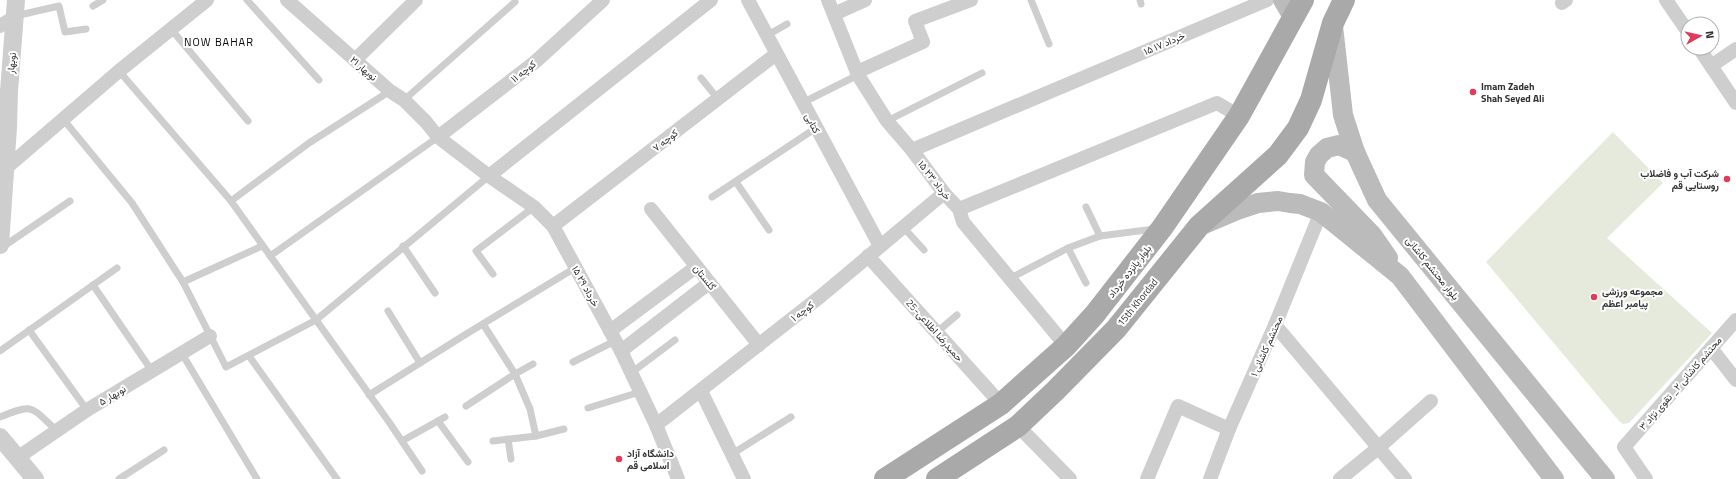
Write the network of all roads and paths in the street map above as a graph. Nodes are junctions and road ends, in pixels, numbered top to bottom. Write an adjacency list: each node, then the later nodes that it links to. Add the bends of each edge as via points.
1 (103, 0): 17 (lane)
2 (207, 0): 25 (street)
3 (247, 0): 37 (lane)
4 (415, 0): 31 (street)
5 (603, 0): 49 (street, کوچه ۱۱, via 535,62)
6 (711, 0): 53 (street)
7 (748, 0): 26 (street, کتابی)
8 (828, 0): 20 (street, ۱۵ خرداد ۲۳)
9 (865, 0): 20 (street)
10 (1032, 0): 27 (lane)
11 (1267, 0): 50 (street, ۱۵ خرداد ۱۷)
12 (1344, 0): 22 (main road)
13 (1666, 0): 21 (street)
14 (964, 1): 34 (street, via 914,21 923,42)
15 (515, 2): 40 (lane)
16 (296, 3): 31 (street, نوبهار ۲۱)
17 (93, 6)
18 (1293, 6): 43 (main road, بلوار پانزده خرداد)
19 (10, 14): 24 (lane, via 59,6 65,32); 48 (street, نوبهار, via 9,92)
20 (834, 14): 34 (street, ۱۵ خرداد ۲۳)
21 (1680, 20)
22 (1333, 23): 51 (main road, بلوار محتشم کاشانی, via 1343,115); 66 (main road, via 1311,100 1298,128 1278,156)
23 (787, 24): 26 (lane)
24 (86, 29)
25 (171, 29): 33 (street); 46 (lane)
26 (766, 36): 29 (street, کتابی)
27 (1049, 44)
28 (1736, 49): 32 (street)
29 (776, 54): 39 (street, کوچه ۷); 41 (street, کتابی)
30 (1704, 56): 32 (street)
31 (354, 60): 38 (street, نوبهار ۲۱)
32 (1711, 66): 42 (street)
33 (119, 71): 44 (street); 59 (lane)
34 (857, 74): 41 (lane); 45 (street, ۱۵ خرداد ۲۳)
35 (982, 74): 45 (lane)
36 (701, 78): 39 (lane)
37 (320, 80)
38 (390, 91): 40 (street, نوبهار ۲۱); 59 (lane, via 310,143)
39 (718, 99): 65 (street, کوچه ۷)
40 (404, 100): 49 (street, نوبهار ۲۱)
41 (802, 103): 47 (street, کتابی)
42 (1736, 103)
43 (1239, 116): 63 (street, via 1217,103); 68 (main road, بلوار پانزده خرداد)
44 (63, 119): 52 (street); 86 (lane, via 132,203)
45 (887, 121): 50 (street, ۱۵ خرداد ۲۳)
46 (248, 122)
47 (816, 128): 54 (lane); 74 (street, کتابی)
48 (4, 129): 52 (street, نوبهار)
49 (438, 137): 53 (street, ۱۵ خرداد ۲۹); 78 (lane)
50 (912, 150): 55 (street, ۱۵ خرداد ۲۳)
51 (1355, 152): 84 (main road, via 1339,145 1327,148 1315,162 1314,174 1372,235); 158 (main road, بلوار محتشم کاشانی, via 1377,200)
52 (5, 168): 57 (street, نوبهار)
53 (489, 176): 60 (street, ۱۵ خرداد ۲۹); 73 (lane)
54 (736, 182): 56 (lane); 69 (lane)
55 (944, 193): 63 (street, ۱۵ خرداد ۲۳); 67 (street, کوچه ۱)
56 (712, 197)
57 (1, 200): 71 (street, نوبهار)
58 (70, 201): 76 (lane)
59 (231, 201): 72 (lane)
60 (534, 207): 65 (street, ۱۵ خرداد ۲۹); 83 (lane, via 476,251)
61 (1086, 207): 70 (lane)
62 (651, 209): 80 (street, گلستان)
63 (959, 209): 85 (street, ۱۵ خرداد ۲۳, via 963,222)
64 (1320, 212): 66 (main road, via 1300,204 1258,203); 84 (main road); 96 (street, محتشم کاشانی ۱)
65 (553, 226): 82 (street, ۱۵ خرداد ۲۹)
66 (1199, 226): 128 (main road, 15th Khordad, via 1116,329)
67 (903, 227): 74 (street, کوچه ۱); 77 (lane)
68 (1162, 228): 70 (lane); 103 (main road, بلوار پانزده خرداد, via 1095,314)
69 (769, 230)
70 (1100, 236): 75 (lane)
71 (0, 245)
72 (262, 246): 78 (lane); 86 (lane)
73 (403, 246): 90 (lane); 93 (lane)
74 (880, 246): 79 (street, کوچه ۱)
75 (1068, 248): 85 (lane); 88 (lane)
76 (0, 249)
77 (924, 250)
78 (270, 256): 93 (lane)
79 (868, 256): 98 (street, حمیدرضا اطلاعی-25); 102 (street, کوچه ۱)
80 (696, 266): 87 (street, گلستان); 101 (street)
81 (117, 268): 89 (lane)
82 (576, 268): 95 (lane); 101 (street, ۱۵ خرداد ۲۹)
83 (493, 274)
84 (1400, 276): 157 (main road)
85 (1008, 279): 103 (street, ۱۵ خرداد ۲۳)
86 (183, 282): 99 (lane)
87 (709, 283): 101 (street); 102 (street, گلستان)
88 (1086, 283)
89 (93, 285): 97 (lane); 111 (lane)
90 (435, 293)
91 (388, 311): 109 (lane)
92 (957, 315): 98 (lane)
93 (316, 320): 107 (lane); 117 (lane)
94 (1736, 320): 104 (street, محتشم کاشانی ۲_ تقوی نژاد ۳)
95 (483, 324): 109 (lane); 113 (lane)
96 (1275, 325): 129 (street, محتشم کاشانی ۱); 137 (street)
97 (29, 330): 105 (lane); 122 (lane)
98 (937, 332): 119 (street, حمیدرضا اطلاعی-25)
99 (210, 336): 106 (street, نوبهار ۵); 107 (lane, via 226,367)
100 (675, 340): 112 (lane)
101 (616, 341): 108 (lane); 112 (street, ۱۵ خرداد ۲۹)
102 (759, 345): 115 (street, کوچه ۱)
103 (1066, 346): 119 (main road, بلوار پانزده خرداد)
104 (1711, 348): 114 (street); 159 (street, محتشم کاشانی ۲_ تقوی نژاد ۳, via 1624,447)
105 (0, 351)
106 (181, 352): 111 (street, نوبهار ۵); 144 (lane)
107 (249, 356): 147 (lane)
108 (573, 362)
109 (420, 363): 117 (lane)
110 (533, 364): 113 (lane)
111 (152, 371): 122 (street, نوبهار ۵)
112 (631, 373): 116 (street, ۱۵ خرداد ۲۹)
113 (515, 374): 120 (lane); 132 (lane, via 530,409)
114 (1736, 380)
115 (701, 391): 127 (street, کوچه ۱); 139 (street)
116 (640, 392): 121 (lane); 127 (street, ۱۵ خرداد ۲۹)
117 (369, 395): 135 (lane)
118 (1431, 400): 137 (street)
119 (1001, 404): 150 (main road, بلوار پانزده خرداد)
120 (466, 406)
121 (588, 408)
122 (87, 410): 131 (street, نوبهار ۵)
123 (0, 417): 131 (lane, via 22,408 32,408)
124 (445, 417): 126 (lane)
125 (791, 417): 139 (lane)
126 (438, 421): 135 (lane); 142 (lane)
127 (656, 425): 148 (street, ۱۵ خرداد ۲۹)
128 (1018, 426): 151 (main road, 15th Khordad); 152 (street)
129 (1229, 428): 153 (street, via 1178,406); 154 (street, محتشم کاشانی ۱)
130 (564, 429): 132 (lane)
131 (56, 430): 140 (street, نوبهار ۵)
132 (536, 436): 134 (lane)
133 (0, 437): 140 (street)
134 (508, 439): 136 (lane); 141 (lane)
135 (402, 441): 143 (lane)
136 (493, 441)
137 (1378, 448): 155 (street); 156 (street)
138 (164, 450): 146 (lane)
139 (732, 454): 149 (street)
140 (17, 458): 145 (street)
141 (511, 459)
142 (468, 462)
143 (422, 472)
144 (254, 478)
145 (35, 479)
146 (119, 479)
147 (337, 479)
148 (678, 479)
149 (744, 479)
150 (885, 479)
151 (937, 479)
152 (1070, 479)
153 (1147, 479)
154 (1210, 479)
155 (1340, 479)
156 (1405, 479)
157 (1554, 479)
158 (1605, 479)
159 (1646, 479)

